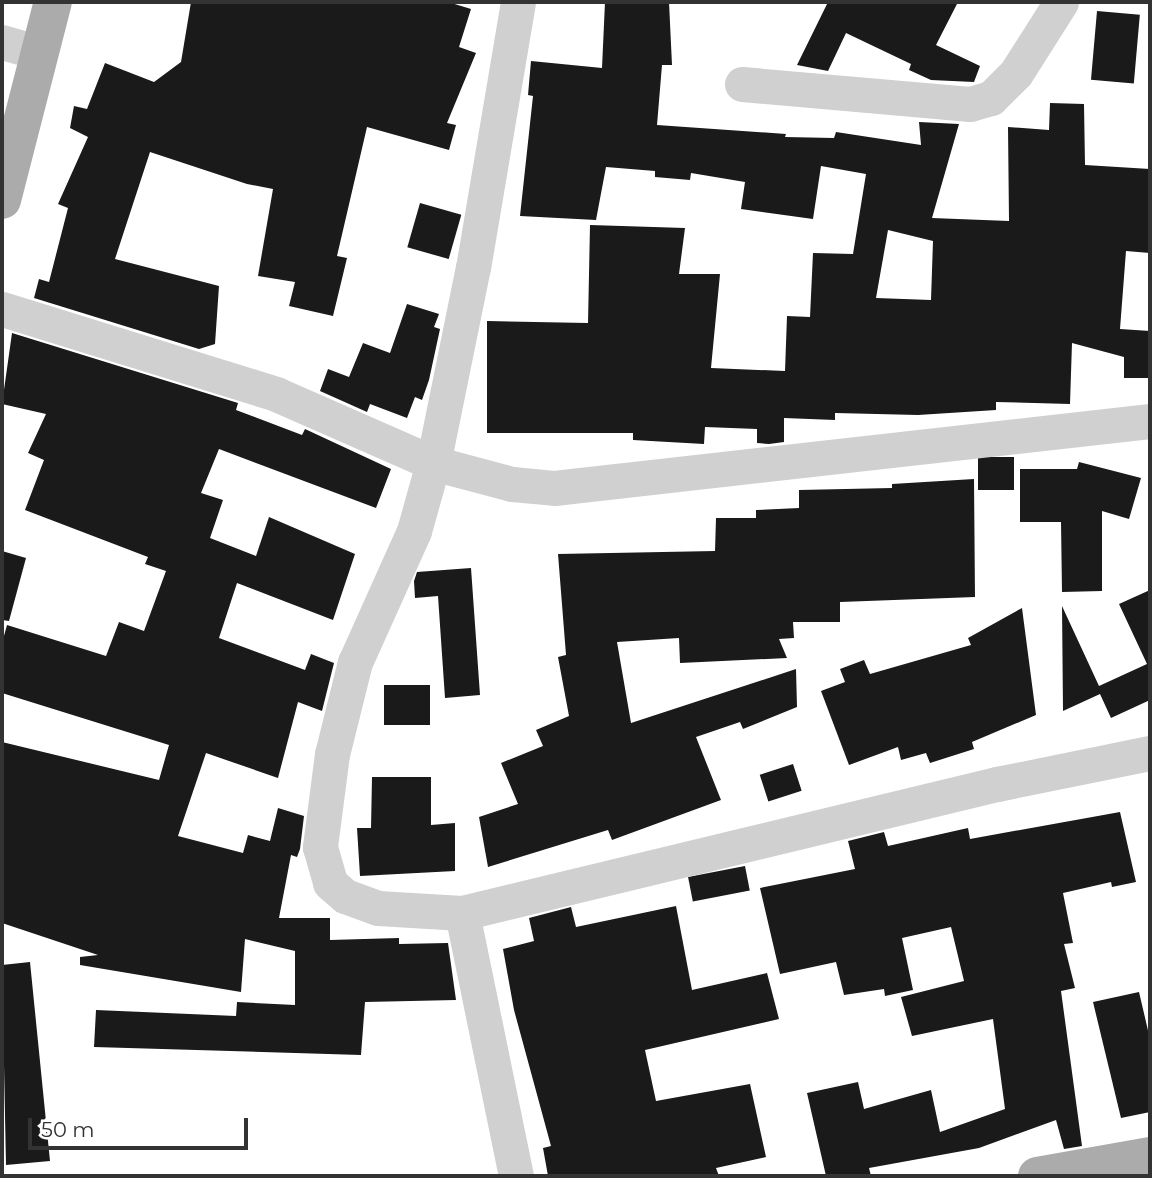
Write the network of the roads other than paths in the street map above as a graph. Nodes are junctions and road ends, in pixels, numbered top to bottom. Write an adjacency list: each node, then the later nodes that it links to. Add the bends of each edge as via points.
1 (30, 2): 5 (main road)
2 (53, 2): 8 (main road)
3 (518, 2): 11 (street, via 473,267)
4 (1061, 2): 6 (street, via 1016,73 991,98 970,104)
5 (10, 44): 7 (main road)
6 (743, 84)
7 (2, 113)
8 (2, 200)
9 (2, 309): 11 (street, via 276,394)
10 (1150, 421): 11 (street, via 554,488 512,484)
11 (433, 463): 13 (street, via 414,531 355,662 332,754 321,855 330,883 361,903)
12 (1150, 754): 13 (street, via 997,784)
13 (462, 913): 15 (street)
14 (1150, 1156): 16 (main road)
15 (516, 1176)
16 (1037, 1176)

